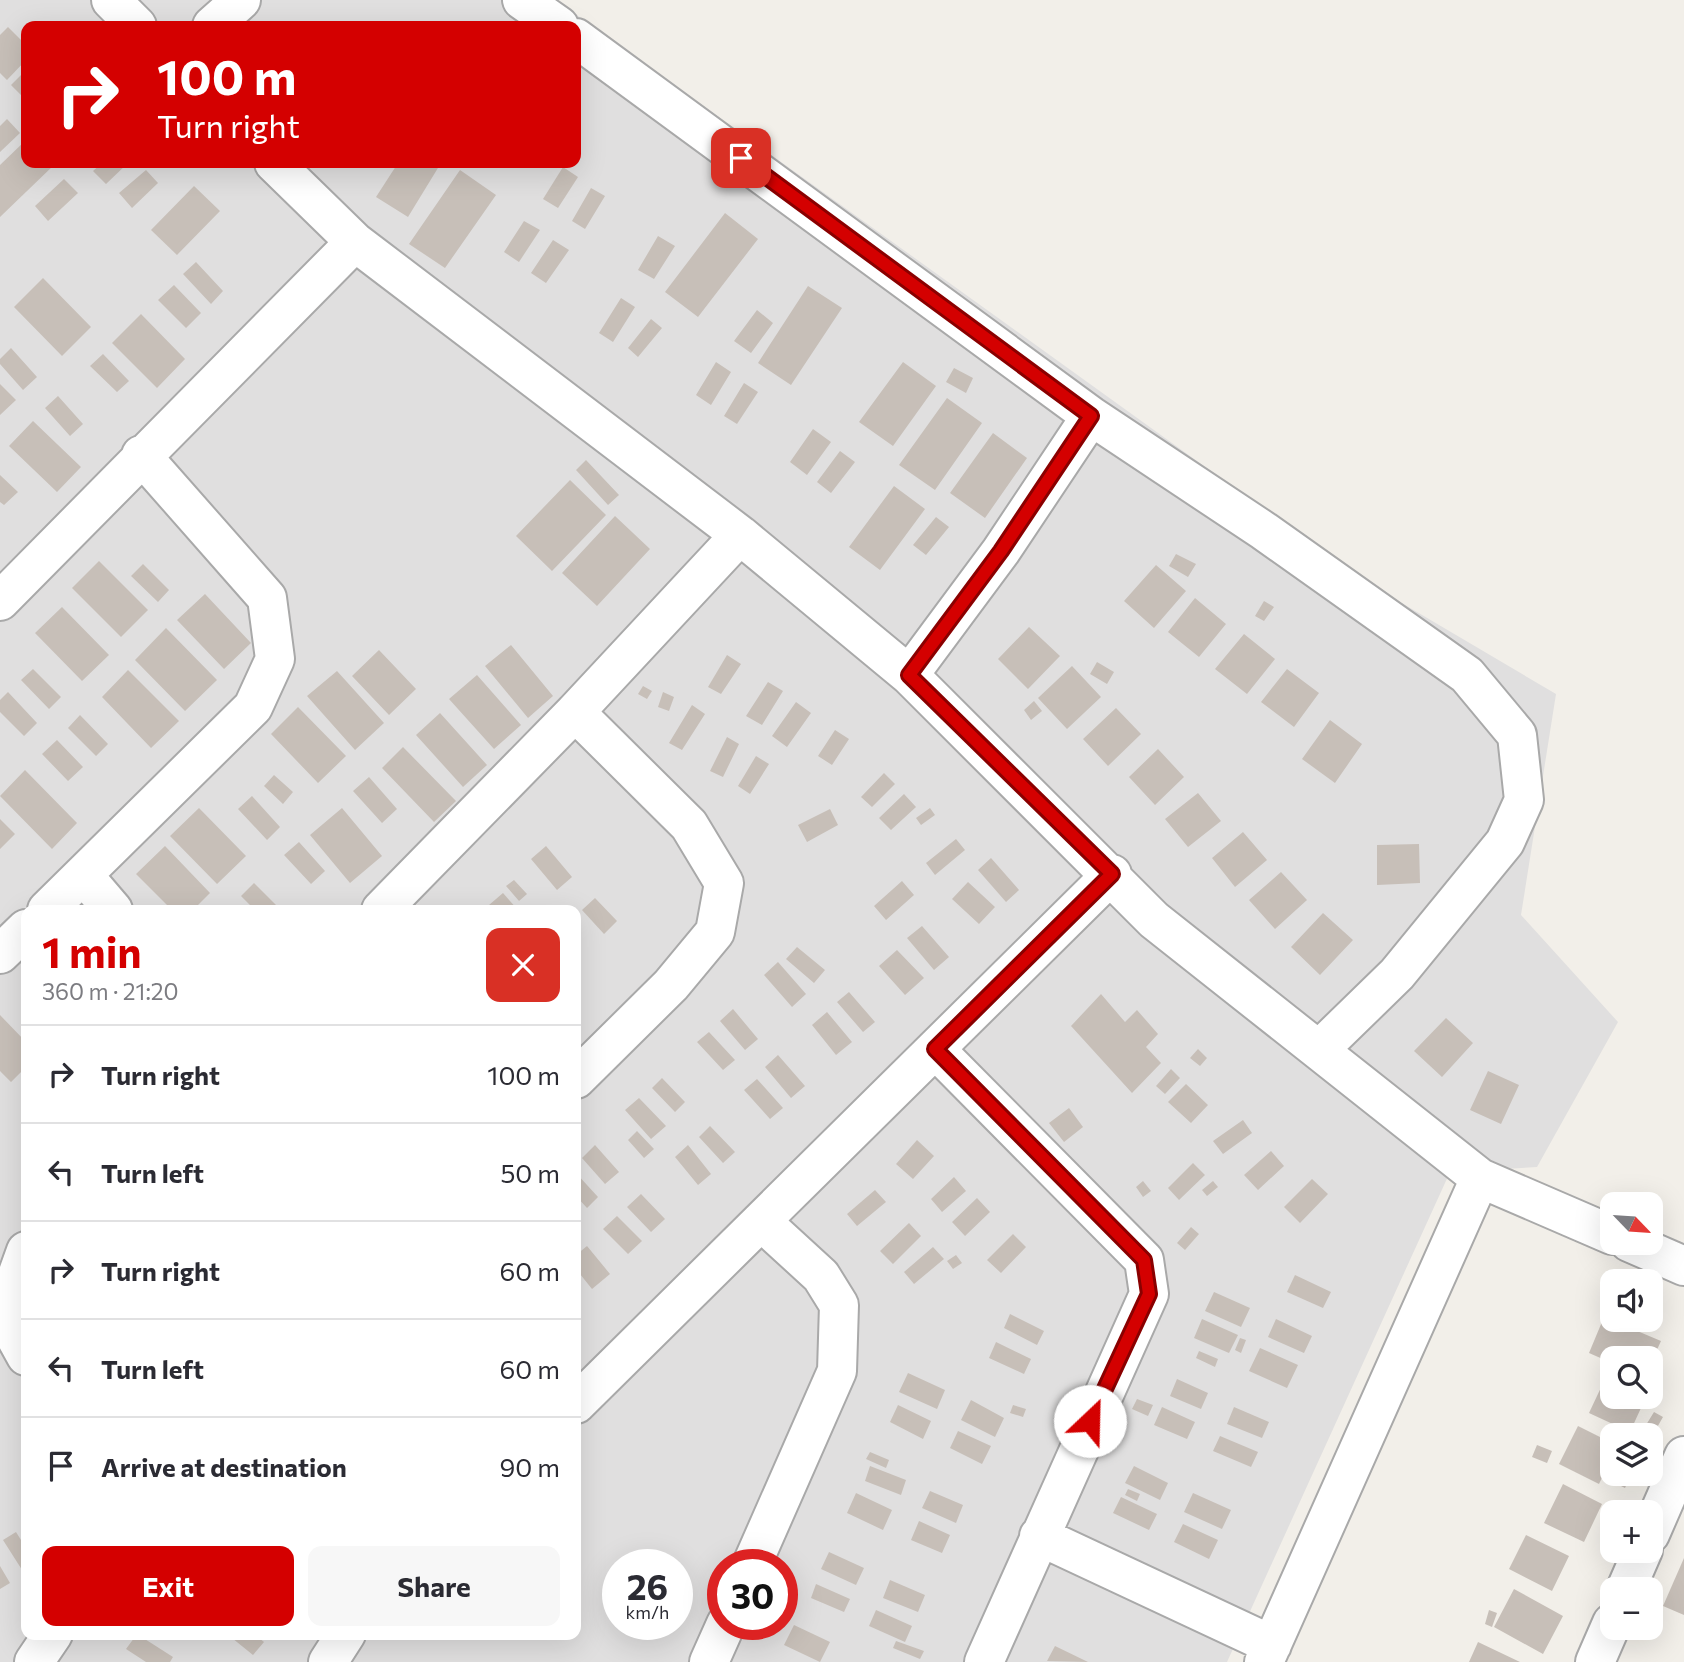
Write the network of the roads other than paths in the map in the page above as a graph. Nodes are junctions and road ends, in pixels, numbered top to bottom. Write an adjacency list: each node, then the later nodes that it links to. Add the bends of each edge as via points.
1 (111, 0): 4 (street)
2 (241, 0): 5 (street)
3 (522, 0): 6 (street)
4 (132, 21)
5 (218, 21)
6 (552, 21)
7 (581, 42): 10 (street)
8 (279, 168): 9 (street)
9 (355, 243): 11 (street); 12 (street)
10 (1091, 416): 14 (street, via 1001,551); 24 (street, via 1467,675 1517,734 1524,800 1505,842 1397,974)
11 (141, 455): 13 (street); 17 (street, via 267,597 275,659 253,708)
12 (740, 535): 14 (street); 15 (street)
13 (0, 601)
14 (909, 675): 16 (street)
15 (575, 712): 20 (street); 25 (street, via 689,825 724,883 715,932 671,985)
16 (1112, 874): 23 (street); 24 (street, via 1154,920)
17 (83, 876): 18 (street); 19 (street)
18 (52, 905)
19 (109, 905)
20 (387, 905)
21 (21, 934): 22 (street)
22 (0, 954)
23 (935, 1049): 27 (street); 36 (street, via 1144,1260 1149,1294)
24 (1319, 1050): 26 (street)
25 (581, 1074)
26 (1480, 1178): 28 (street); 42 (street)
27 (761, 1221): 33 (street); 37 (street, via 821,1276 839,1305 837,1371)
28 (1600, 1230)
29 (1659, 1255): 31 (street)
30 (21, 1265): 32 (street, via 13,1287 11,1329)
31 (1684, 1266)
32 (21, 1347)
33 (581, 1399)
34 (1684, 1456): 35 (street)
35 (1663, 1504)
36 (1039, 1536): 42 (street); 46 (street)
37 (759, 1549)
38 (49, 1640): 43 (street)
39 (342, 1640): 44 (street)
40 (719, 1640): 45 (street)
41 (1605, 1640): 47 (street)
42 (1268, 1654)
43 (34, 1662)
44 (328, 1662)
45 (709, 1662)
46 (984, 1662)
47 (1595, 1662)

